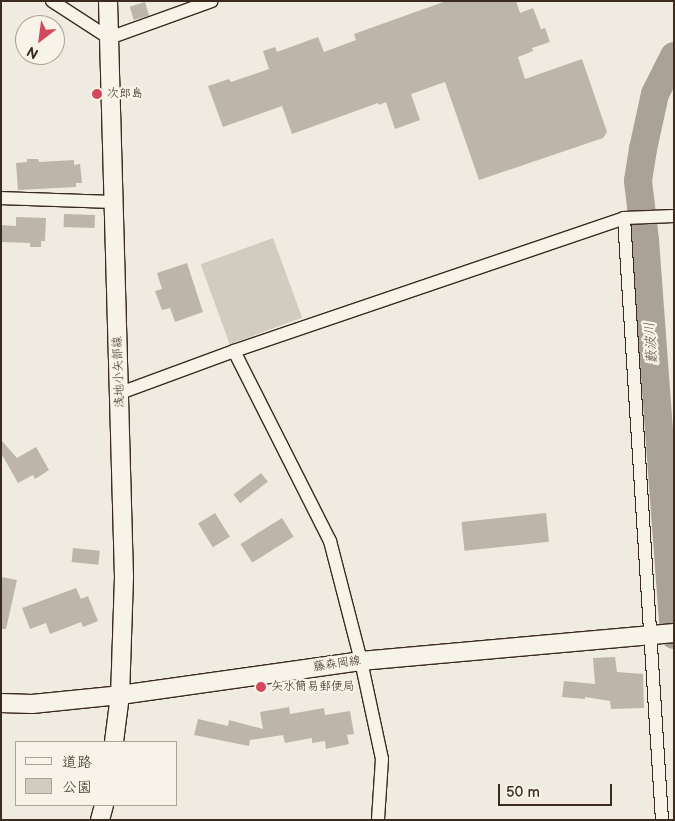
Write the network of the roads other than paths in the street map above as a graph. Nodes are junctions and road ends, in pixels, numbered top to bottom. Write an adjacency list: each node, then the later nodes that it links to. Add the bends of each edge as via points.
1 (52, 1): 4 (street)
2 (108, 1): 4 (main road, 浅地小矢部線)
3 (212, 1): 4 (street)
4 (109, 38): 6 (main road, 浅地小矢部線)
5 (1, 198): 6 (street)
6 (114, 202): 10 (main road, 浅地小矢部線)
7 (668, 216): 8 (street)
8 (624, 218): 9 (street); 12 (street)
9 (234, 351): 10 (street); 13 (street, via 330,541)
10 (120, 393): 14 (main road, 浅地小矢部線, via 124,577)
11 (674, 632): 12 (main road, 藤森岡線)
12 (650, 634): 13 (main road, 藤森岡線); 20 (street)
13 (361, 661): 14 (main road, 藤森岡線); 19 (street, via 382,759)
14 (120, 695): 15 (main road, 藤森岡線, via 32,704); 16 (main road, 浅地小矢部線)
15 (1, 703)
16 (114, 741)
17 (104, 806): 18 (main road)
18 (100, 820)
19 (378, 820)
20 (662, 820)

